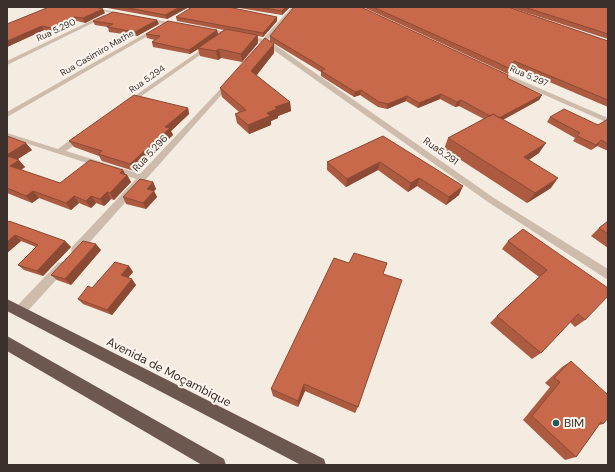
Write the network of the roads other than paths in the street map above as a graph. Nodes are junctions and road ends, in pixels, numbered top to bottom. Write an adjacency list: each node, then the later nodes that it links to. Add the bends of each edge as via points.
1 (88, 7): 3 (street)
2 (294, 7): 12 (street, via 280,18)
3 (112, 13): 4 (street); 15 (street, Rua 5.290)
4 (133, 16)
5 (140, 18): 7 (street)
6 (174, 19): 7 (street, Rua Casimiro Mathe)
7 (167, 23): 8 (street); 19 (street, Rua Casimiro Mathe)
8 (182, 26)
9 (197, 28): 10 (street)
10 (226, 34): 11 (street); 12 (street)
11 (220, 39)
12 (264, 41): 14 (street); 25 (street, Rua5.291, via 491,200)
13 (214, 43): 18 (street, Rua 5.294)
14 (254, 53)
15 (7, 63)
16 (489, 69): 20 (street, Rua 5.297)
17 (234, 78): 24 (street, Rua 5.296)
18 (124, 106)
19 (7, 115)
20 (608, 121)
21 (85, 134): 23 (street)
22 (7, 135): 23 (street)
23 (59, 152): 24 (street)
24 (142, 178): 26 (street, Rua 5.296)
25 (608, 274)
26 (14, 308): 29 (highway, Avenida de Moçambique)
27 (7, 343): 28 (highway)
28 (218, 465)
29 (318, 465)

